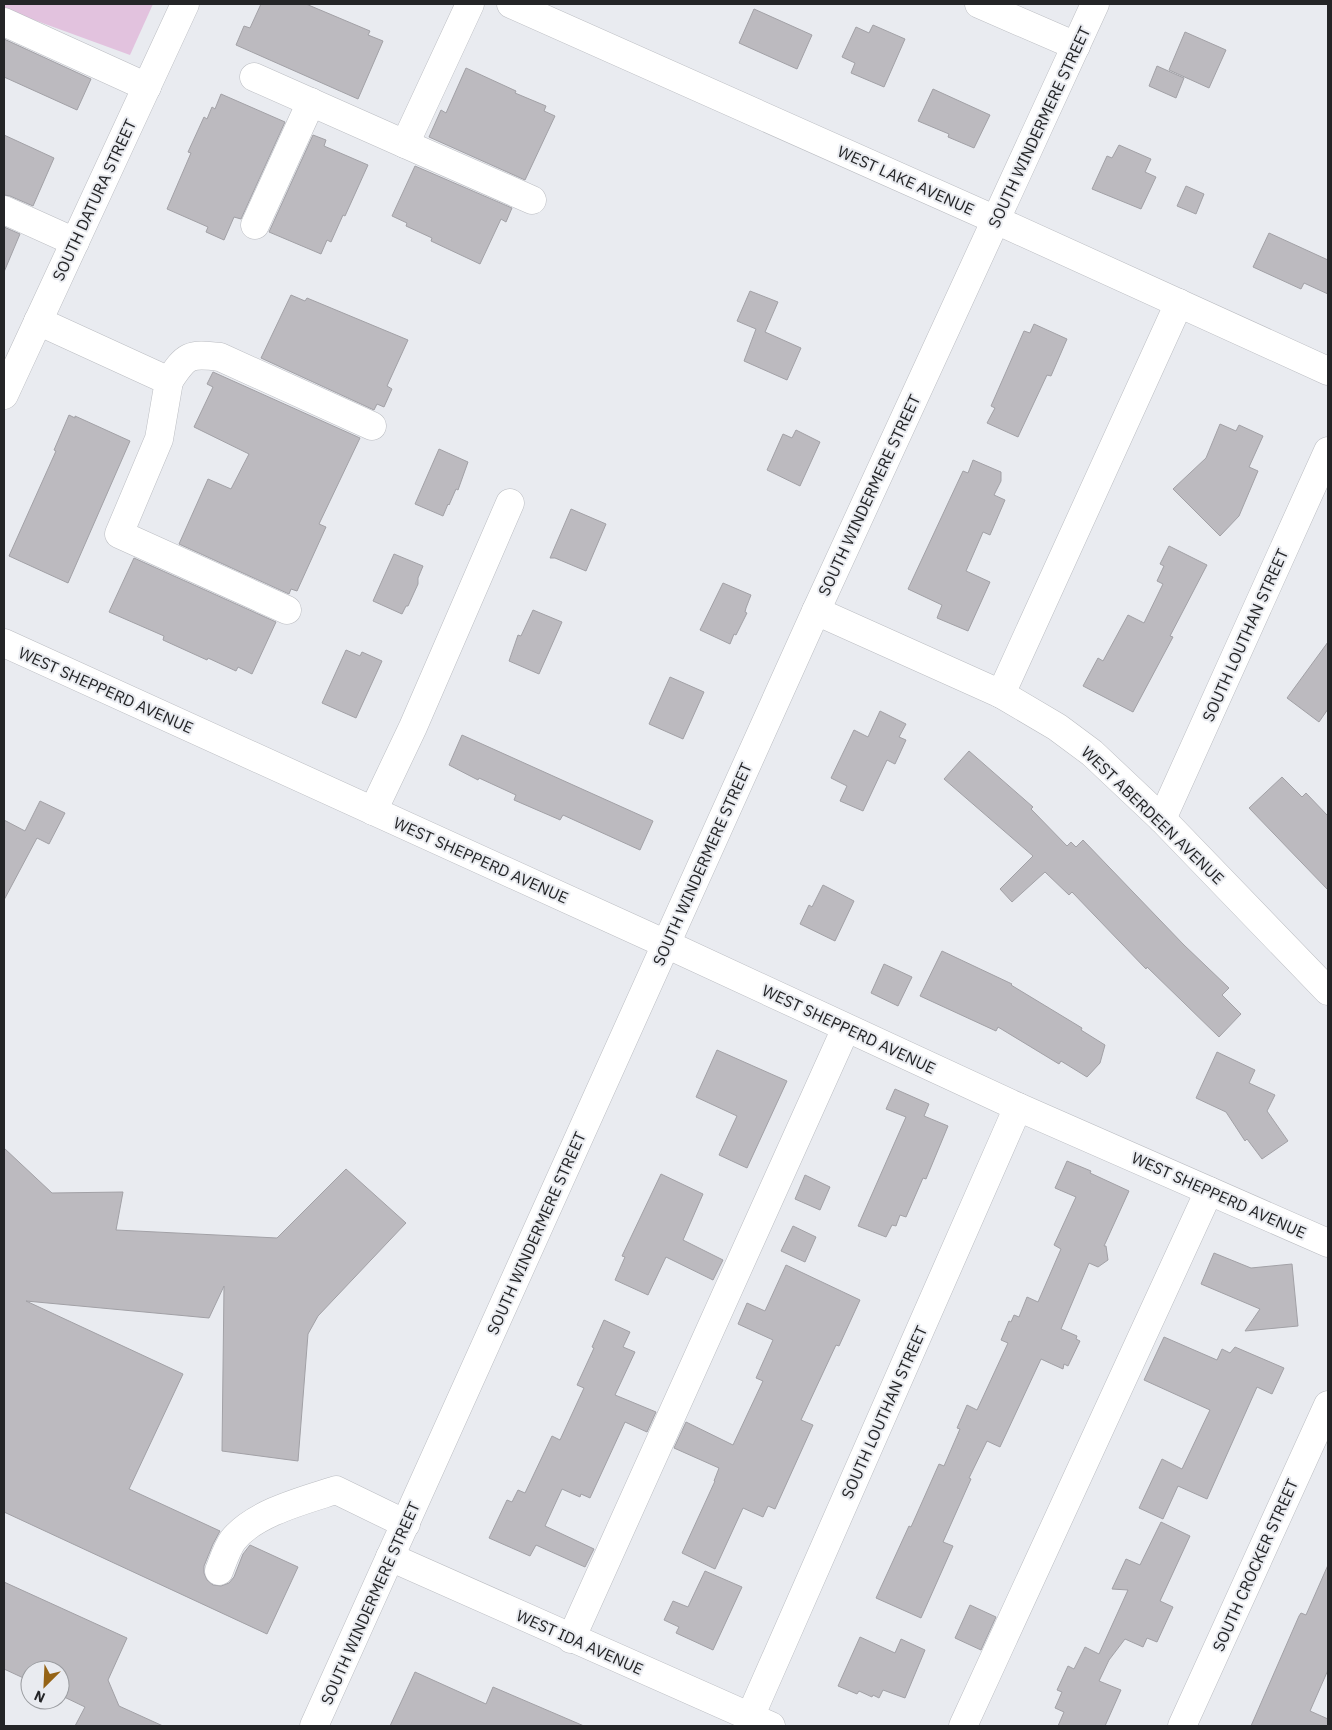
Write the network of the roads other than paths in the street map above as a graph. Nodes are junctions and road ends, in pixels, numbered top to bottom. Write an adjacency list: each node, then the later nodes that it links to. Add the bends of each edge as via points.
1 (185, 4): 9 (street, SOUTH DATURA STREET)
2 (470, 4): 11 (street)
3 (511, 4): 14 (street, WEST LAKE AVENUE)
4 (979, 4): 7 (street)
5 (1095, 4): 7 (street, SOUTH WINDERMERE STREET)
6 (4, 22): 9 (street)
7 (1076, 46): 14 (street, SOUTH WINDERMERE STREET)
8 (254, 77): 10 (street)
9 (147, 87): 16 (street, SOUTH DATURA STREET)
10 (311, 102): 11 (street); 15 (street)
11 (405, 144): 12 (street)
12 (532, 200)
13 (4, 210): 16 (street)
14 (996, 220): 17 (street, WEST LAKE AVENUE); 26 (street, SOUTH WINDERMERE STREET)
15 (255, 225)
16 (75, 242): 18 (street, SOUTH DATURA STREET)
17 (1179, 303): 19 (street, WEST LAKE AVENUE); 28 (street)
18 (38, 321): 20 (street); 21 (street, SOUTH DATURA STREET)
19 (1328, 371)
20 (169, 381): 22 (street, via 182,362 197,354 220,356); 25 (street, via 159,439 119,534)
21 (4, 395)
22 (372, 426)
23 (1328, 451): 30 (street, SOUTH LOUTHAN STREET)
24 (510, 503): 29 (street, WEST SHEPPERD AVENUE, via 413,727)
25 (287, 610)
26 (816, 611): 28 (street, WEST ABERDEEN AVENUE); 31 (street, SOUTH WINDERMERE STREET)
27 (4, 643): 29 (street, WEST SHEPPERD AVENUE)
28 (1001, 694): 30 (street, WEST ABERDEEN AVENUE, via 1092,752)
29 (372, 811): 31 (street, WEST SHEPPERD AVENUE)
30 (1162, 819): 32 (street, WEST ABERDEEN AVENUE)
31 (666, 944): 33 (street, WEST SHEPPERD AVENUE); 38 (street, SOUTH WINDERMERE STREET)
32 (1328, 990)
33 (846, 1028): 34 (street, WEST SHEPPERD AVENUE); 41 (street)
34 (1018, 1107): 35 (street, WEST SHEPPERD AVENUE); 42 (street, SOUTH LOUTHAN STREET)
35 (1209, 1191): 36 (street, WEST SHEPPERD AVENUE); 44 (street)
36 (1328, 1243)
37 (1328, 1404): 45 (street, SOUTH CROCKER STREET)
38 (406, 1524): 39 (street, SOUTH WINDERMERE STREET); 40 (street, via 336,1490 286,1506 248,1525 232,1540)
39 (390, 1558): 41 (street, WEST IDA AVENUE); 43 (street, SOUTH WINDERMERE STREET)
40 (219, 1571)
41 (571, 1639): 42 (street, WEST IDA AVENUE)
42 (760, 1722)
43 (314, 1726)
44 (963, 1726)
45 (1182, 1726)

